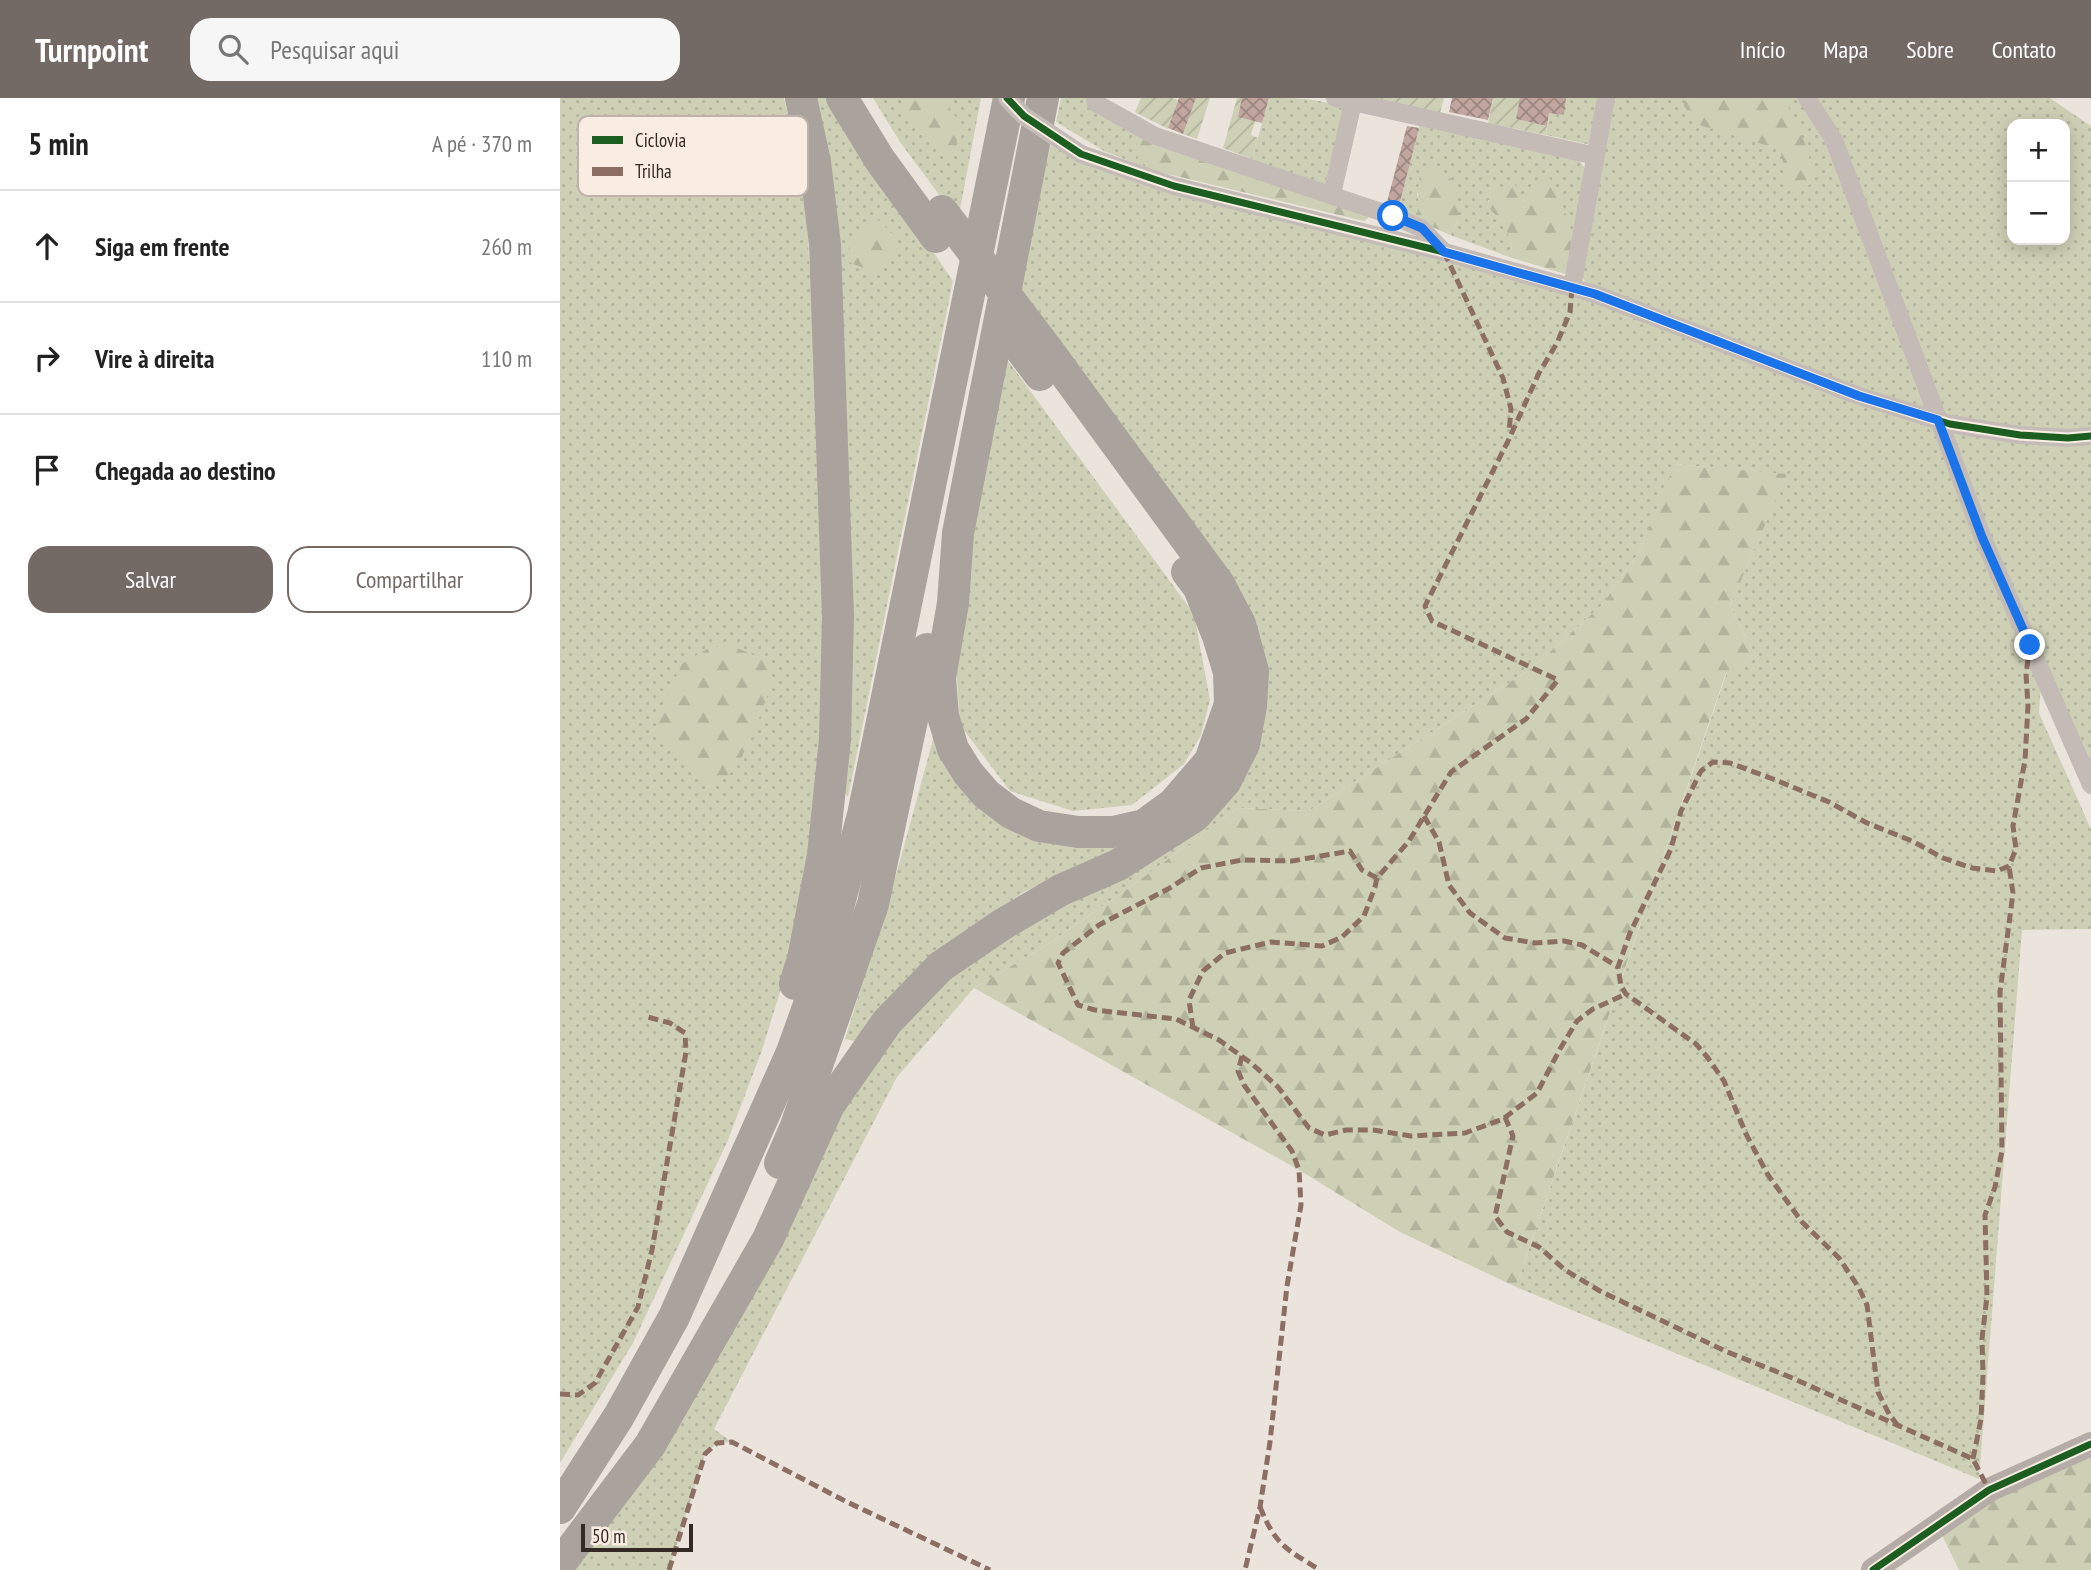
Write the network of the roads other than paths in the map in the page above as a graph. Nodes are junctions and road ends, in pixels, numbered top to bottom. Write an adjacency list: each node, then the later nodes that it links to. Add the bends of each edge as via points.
1 (802, 98): 11 (highway)
2 (842, 98): 15 (highway, via 880,160)
3 (865, 98): 15 (highway)
4 (1008, 98): 16 (street, bridge, via 1024,116 1080,154 1174,186); 23 (highway, via 863,815 820,974)
5 (1043, 98): 21 (highway)
6 (1095, 98): 14 (street, via 1096,103 1155,136)
7 (1335, 98): 10 (street)
8 (1606, 98): 13 (street)
9 (1807, 98): 19 (street, via 1834,140)
10 (1353, 100): 13 (street); 14 (street)
11 (806, 116)
12 (808, 128): 23 (highway, via 825,245 838,616 835,739 824,855 803,959)
13 (1596, 156): 17 (street)
14 (1332, 194): 16 (street, via 1422,228)
15 (939, 224): 18 (highway, bridge)
16 (1444, 252): 17 (street)
17 (1572, 288): 19 (street, via 1859,396)
18 (1043, 362): 21 (highway, via 1199,588 1229,672 1230,704 1210,761 1173,804 1144,825 1113,832 1039,826 1011,813 968,773 946,727 940,678 953,603); 24 (highway, via 1219,584 1240,624 1253,671 1244,744 1225,782 1195,816 1118,865 1061,890 1003,924 940,967 887,1022 830,1105 768,1239)
19 (1938, 420): 20 (street, via 2020,435); 22 (street, via 1982,537)
20 (2091, 436)
21 (958, 533): 24 (highway, via 939,592 873,904 796,1126)
22 (2091, 785)
23 (738, 1176): 26 (highway, via 674,1317 619,1416)
24 (701, 1355): 27 (highway, via 650,1445)
25 (2091, 1444): 28 (street, via 1989,1490)
26 (560, 1508)
27 (560, 1564)
28 (1873, 1570)

